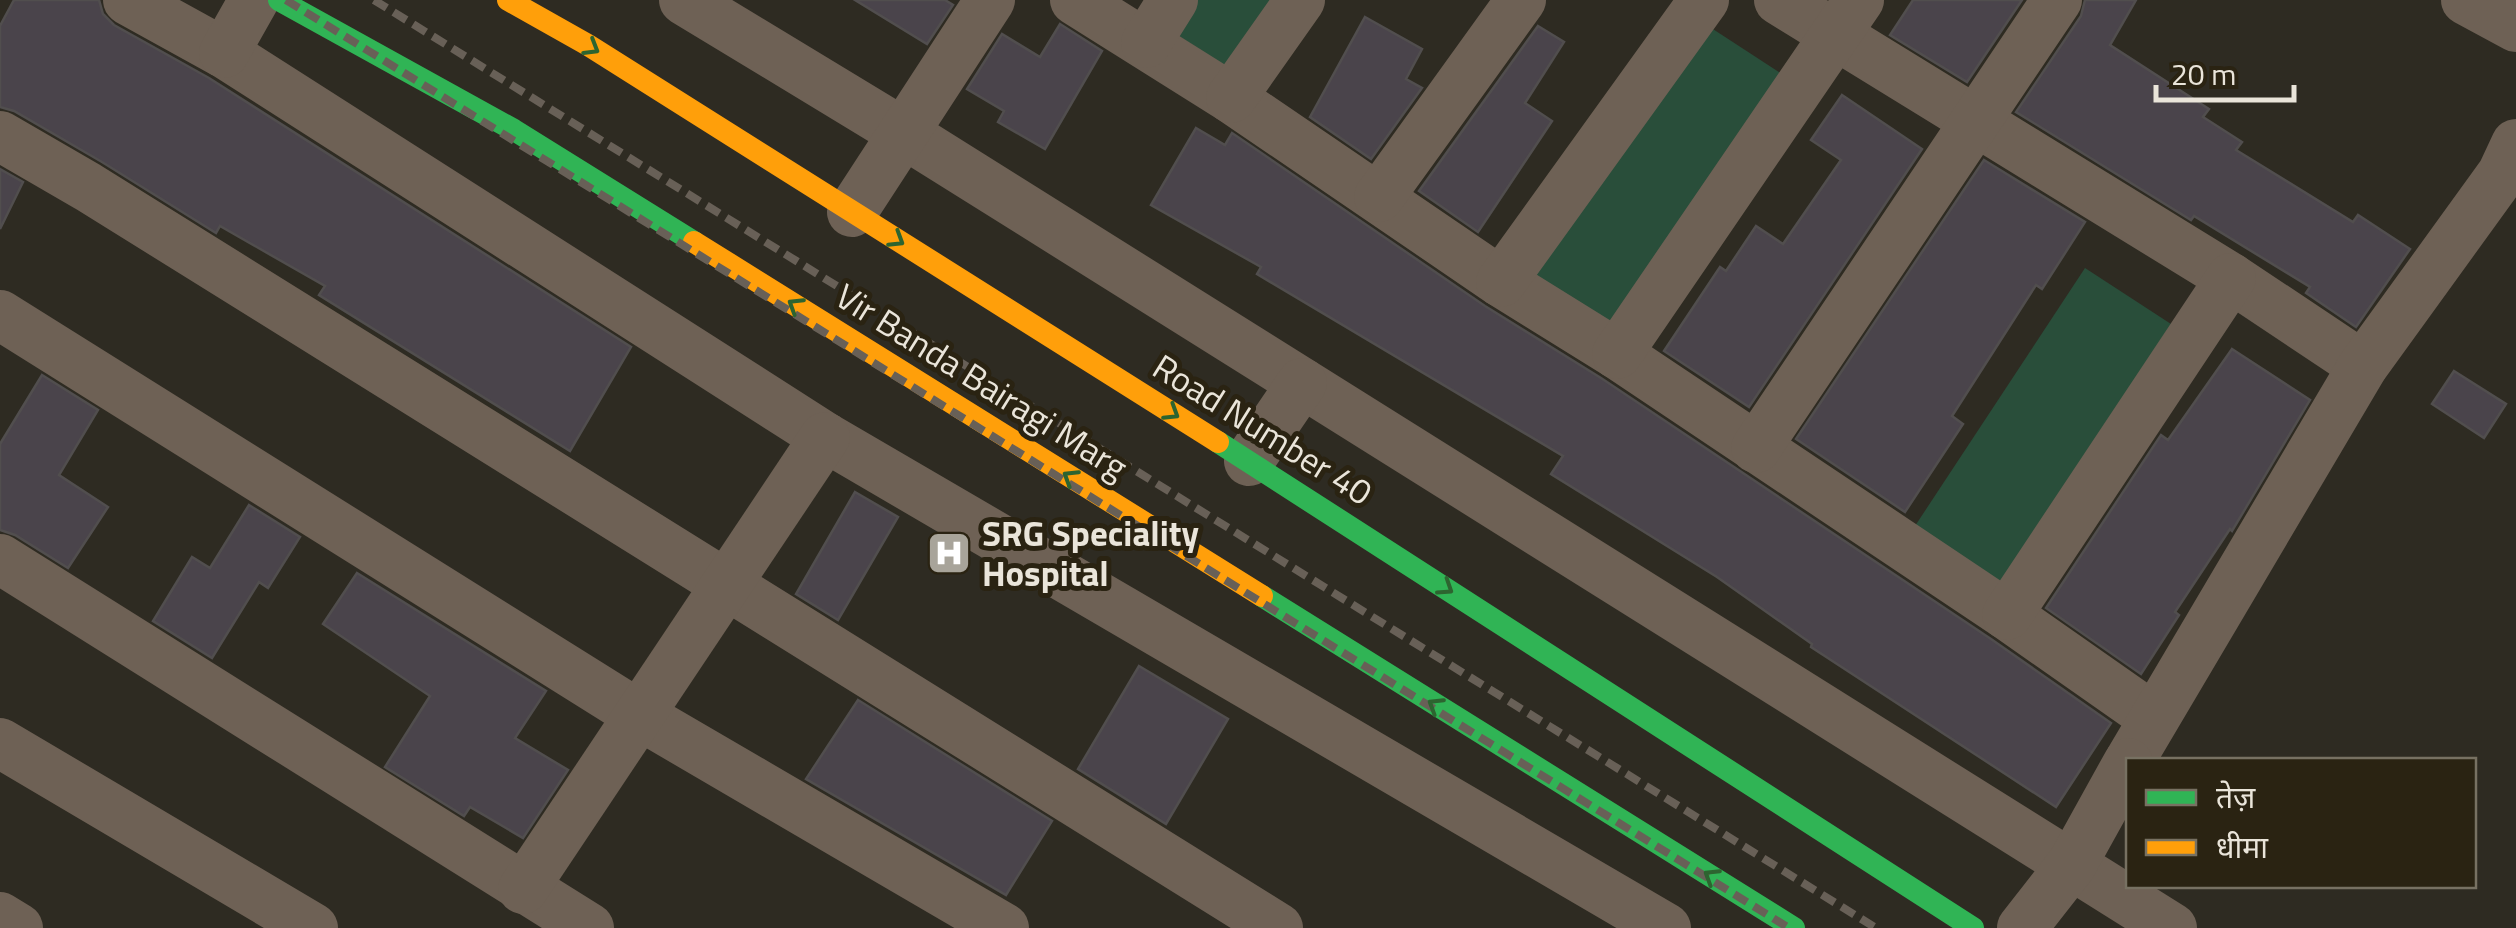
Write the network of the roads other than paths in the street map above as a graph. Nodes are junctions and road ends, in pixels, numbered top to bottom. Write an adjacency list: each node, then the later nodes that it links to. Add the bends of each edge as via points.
1 (128, 0): 18 (street)
2 (254, 0): 18 (street)
3 (279, 0): 51 (main road, Vir Banda Bairagi Marg, one-way to 3, via 514,130)
4 (508, 0): 25 (main road, Road Number 40, one-way to 25)
5 (684, 0): 21 (street)
6 (990, 0): 21 (street)
7 (1076, 0): 17 (street)
8 (1173, 0): 17 (street)
9 (1300, 0): 19 (street)
10 (1521, 0): 24 (street)
11 (1704, 0): 27 (street)
12 (1780, 0): 15 (street)
13 (2057, 0): 20 (street)
14 (2466, 0): 16 (street)
15 (1849, 17): 20 (street); 29 (street)
16 (2516, 27)
17 (1146, 43): 19 (street)
18 (224, 53): 32 (street)
19 (1231, 98): 24 (street)
20 (1976, 123): 26 (street); 33 (street)
21 (905, 134): 25 (street); 31 (street)
22 (0, 136): 36 (street)
23 (2516, 144): 30 (street, via 2502,174)
24 (1379, 197): 27 (street)
25 (852, 212): 34 (main road, Road Number 40, one-way to 34)
26 (2230, 278): 30 (street); 37 (street)
27 (1501, 282): 29 (street)
28 (0, 315): 38 (street)
29 (1618, 354): 33 (street)
30 (2363, 366): 40 (street)
31 (1302, 384): 34 (street); 42 (street)
32 (825, 437): 36 (street); 50 (street)
33 (1756, 448): 37 (street)
34 (1249, 461): 52 (main road, Road Number 40, one-way to 52)
35 (0, 560): 43 (street)
36 (728, 585): 38 (street); 49 (street)
37 (2007, 615): 40 (street)
38 (639, 715): 43 (street); 48 (street)
39 (0, 743): 46 (street)
40 (2137, 747)
41 (2126, 767): 42 (street)
42 (2072, 864): 53 (street); 54 (street)
43 (523, 889): 47 (street)
44 (0, 917): 45 (street)
45 (18, 928)
46 (313, 928)
47 (589, 928)
48 (1004, 928)
49 (1278, 928)
50 (1666, 928)
51 (1794, 928)
52 (1974, 928)
53 (2022, 928)
54 (2172, 928)

